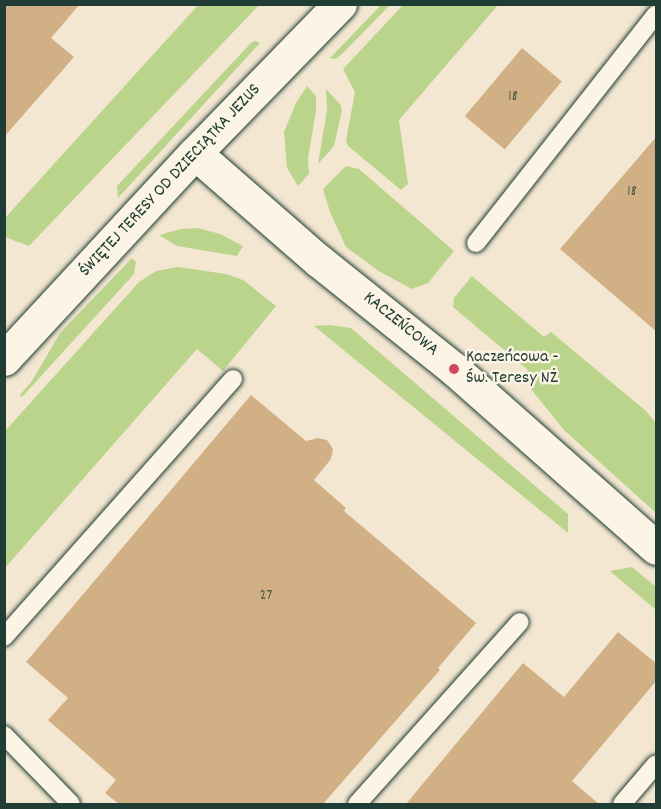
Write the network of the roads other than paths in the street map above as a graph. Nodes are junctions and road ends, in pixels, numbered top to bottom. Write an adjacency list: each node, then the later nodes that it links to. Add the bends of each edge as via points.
1 (340, 4): 3 (street, ŚWIĘTEJ TERESY OD DZIECIĄTKA JEZUS)
2 (657, 14): 4 (lane)
3 (195, 153): 5 (street, ŚWIĘTEJ TERESY OD DZIECIĄTKA JEZUS); 7 (street, KACZEŃCOWA, via 319,261 445,362)
4 (476, 243)
5 (4, 359)
6 (233, 379): 9 (lane)
7 (657, 548)
8 (520, 622): 13 (lane)
9 (4, 637)
10 (4, 735): 12 (lane)
11 (657, 764): 14 (lane)
12 (71, 804)
13 (357, 804)
14 (622, 804)

